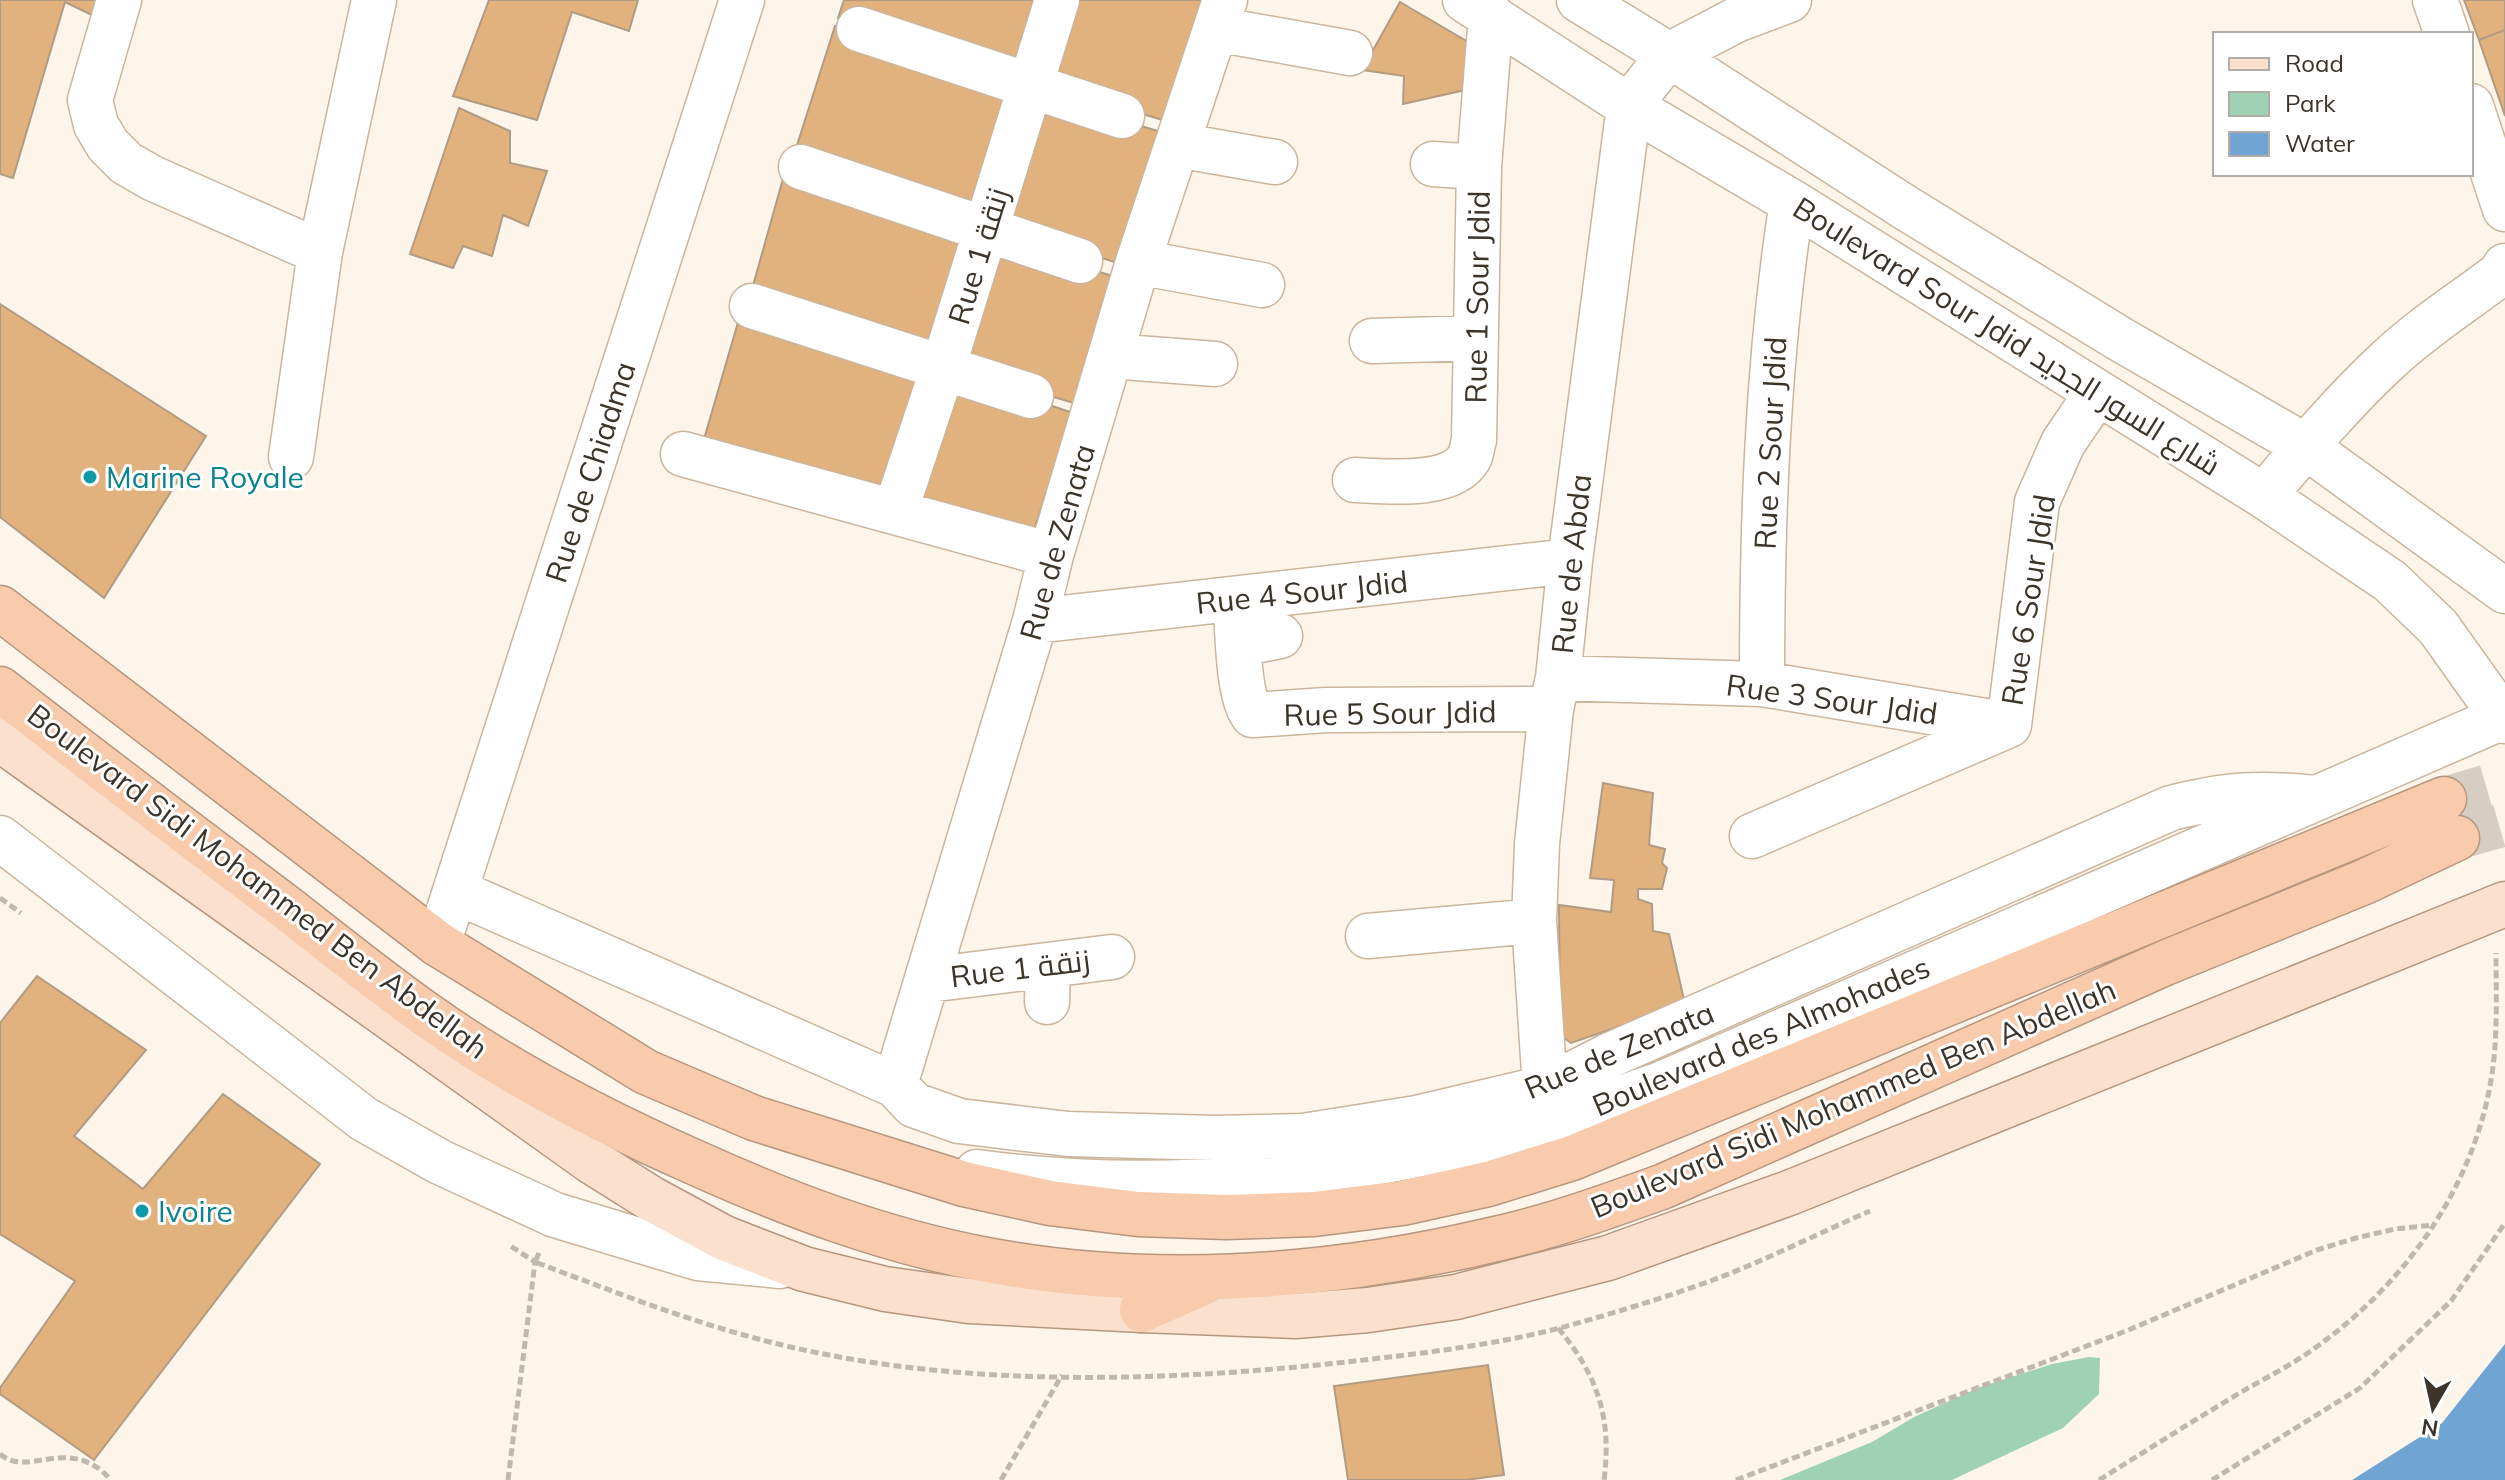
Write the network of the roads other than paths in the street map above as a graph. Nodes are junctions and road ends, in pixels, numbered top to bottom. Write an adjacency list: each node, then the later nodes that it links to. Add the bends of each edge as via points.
1 (119, 0): 26 (street, via 90,100 108,145 152,178)
2 (374, 0): 26 (street)
3 (742, 0): 60 (street, Rue de Chiadma)
4 (1057, 0): 14 (street, Rue 1 زنقة)
5 (1789, 0): 13 (street)
6 (2435, 0): 11 (street)
7 (1478, 7): 15 (street, Boulevard Sour Jdid شارع السور الجديد); 22 (street, Rue 1 Sour Jdid)
8 (1602, 7): 13 (street, Boulevard Sour Jdid شارع السور الجديد)
9 (1221, 15): 12 (street); 18 (street, Rue de Zenata)
10 (859, 29): 14 (street)
11 (2446, 32)
12 (1350, 53)
13 (1669, 55): 15 (street); 39 (street, Boulevard Sour Jdid شارع السور الجديد, via 1906,208)
14 (1032, 87): 17 (street); 25 (street, Rue 1 زنقة)
15 (1629, 106): 23 (street, Boulevard Sour Jdid شارع السور الجديد); 46 (street, Rue de Abda)
16 (2473, 112): 24 (street)
17 (1122, 116)
18 (1177, 145): 19 (street); 28 (street, Rue de Zenata)
19 (1275, 162)
20 (1433, 164): 22 (street)
21 (801, 167): 25 (street)
22 (1479, 167): 32 (street, Rue 1 Sour Jdid)
23 (1792, 202): 37 (street, Boulevard Sour Jdid شارع السور الجديد); 51 (street, Rue 2 Sour Jdid, via 1775,335)
24 (2505, 209)
25 (986, 228): 27 (street); 36 (street, Rue 1 زنقة)
26 (320, 252): 41 (street)
27 (1080, 261)
28 (1138, 262): 30 (street); 34 (street, Rue de Zenata)
29 (2505, 266): 39 (street, via 2389,359)
30 (1262, 285)
31 (752, 306): 36 (street)
32 (1476, 338): 33 (street); 42 (street, Rue 1 Sour Jdid, via 1470,457 1440,478)
33 (1372, 341)
34 (1111, 356): 35 (street); 45 (street, Rue de Zenata)
35 (1215, 364)
36 (943, 368): 38 (street); 44 (street, Rue 1 زنقة)
37 (2097, 393): 43 (street, Boulevard Sour Jdid شارع السور الجديد); 55 (street, Rue 6 Sour Jdid, via 2063,443 2037,502)
38 (1031, 396)
39 (2305, 446): 43 (street); 47 (street, Boulevard Sour Jdid شارع السور الجديد)
40 (683, 454): 44 (street)
41 (291, 457)
42 (1355, 480)
43 (2264, 496): 54 (street, Boulevard Sour Jdid شارع السور الجديد, via 2417,605)
44 (895, 512): 45 (street)
45 (1051, 555): 50 (street, Rue de Zenata)
46 (1570, 561): 48 (street, Rue 4 Sour Jdid); 53 (street, Rue de Abda)
47 (2505, 591)
48 (1235, 599): 50 (street, Rue 4 Sour Jdid); 53 (street, Rue 5 Sour Jdid, via 1260,640 1246,707 1253,715)
49 (3, 610): 64 (highway, Boulevard Sidi Mohammed Ben Abdellah)
50 (1035, 621): 66 (street, Rue de Zenata)
51 (1762, 684): 53 (street, Rue 3 Sour Jdid); 55 (street, Rue 3 Sour Jdid)
52 (0, 689): 71 (highway, Boulevard Sidi Mohammed Ben Abdellah, via 429,1016 613,1126 763,1193 871,1232 983,1259 1083,1273)
53 (1555, 694): 62 (street, Rue de Abda, via 1537,844)
54 (2504, 718): 57 (street, Boulevard des Almohades)
55 (2009, 725): 58 (street)
56 (0, 739): 70 (main road, Boulevard Sidi Mohammed Ben Abdellah, via 591,1161 724,1238)
57 (2315, 798): 68 (street, Rue de Zenata, via 2218,796 2171,808); 69 (street, Boulevard des Almohades, via 1661,1084 1535,1127 1407,1157 1276,1176 1143,1183 1011,1176)
58 (1752, 836)
59 (0, 838): 70 (street, via 364,1119 440,1162 555,1215 698,1258)
60 (455, 891): 64 (street, Rue de Chiadma); 67 (street, Rue de Zenata)
61 (2498, 906): 72 (main road, via 1789,1193 1608,1258 1456,1297 1368,1310 1295,1316)
62 (1534, 921): 63 (street); 68 (street, Rue de Abda)
63 (1368, 936)
64 (438, 944): 69 (highway, Boulevard Sidi Mohammed Ben Abdellah, via 646,1072 754,1118)
65 (1112, 957): 66 (street, Rue 1 زنقة, via 1047,983)
66 (928, 980): 67 (street, Rue de Zenata)
67 (895, 1085): 68 (street, Rue de Zenata, via 914,1105 959,1121 1068,1134 1215,1138 1303,1136 1417,1118)
68 (1545, 1088)
69 (880, 1158): 71 (highway, Boulevard Sidi Mohammed Ben Abdellah, via 1021,1197 1138,1214 1314,1214 1402,1203 1572,1158 2451,819 2364,882 2165,963 1664,1186 1578,1217 1475,1244 1309,1271)
70 (804, 1269): 72 (main road, Boulevard Sidi Mohammed Ben Abdellah, via 885,1289 969,1301)
71 (1218, 1276): 72 (highway)
72 (1142, 1310)

